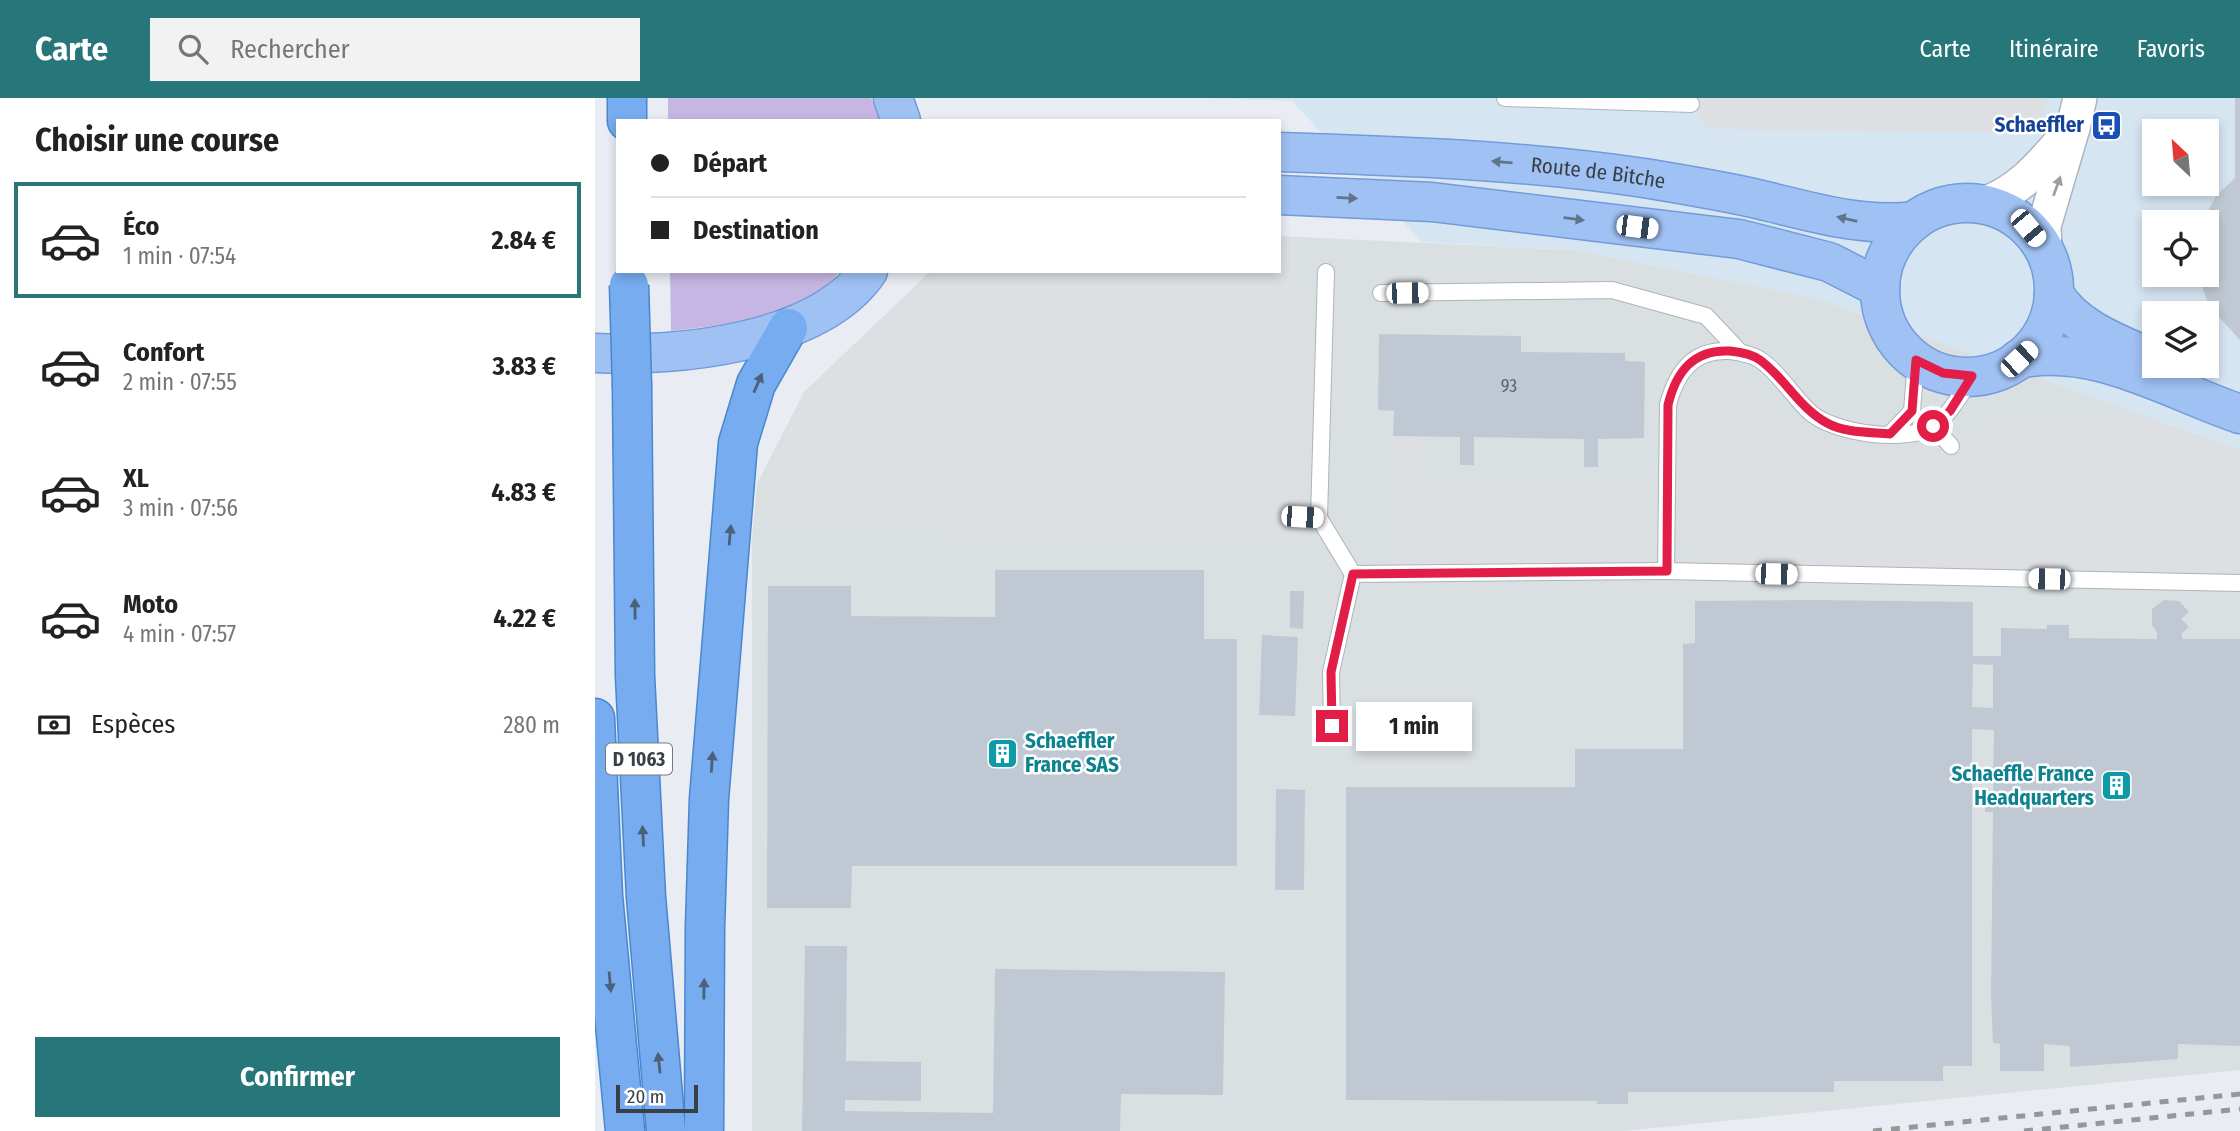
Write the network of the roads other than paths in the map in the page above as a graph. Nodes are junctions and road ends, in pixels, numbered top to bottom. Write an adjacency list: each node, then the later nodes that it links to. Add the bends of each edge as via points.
1 (627, 98): 6 (highway)
2 (1505, 98): 3 (lane)
3 (1524, 98): 4 (lane)
4 (1691, 104)
5 (2076, 113): 9 (street, via 2020,186); 11 (street, one-way to 5, via 2044,226)
6 (627, 119)
7 (1281, 152): 10 (main road, Route de Bitche, one-way to 7, via 1859,222 1730,192 1588,170 1437,157)
8 (1281, 195): 15 (main road, one-way to 15, via 1431,202 1739,239 1829,262)
9 (1983, 204): 10 (main road, via 1947,205); 11 (main road, via 2015,217)
10 (1914, 220): 15 (main road, via 1889,251)
11 (2045, 252): 17 (main road)
12 (1326, 272): 32 (lane)
13 (865, 273): 18 (main road, via 826,309)
14 (629, 278): 39 (highway, D 1063, one-way to 14, bridge, via 647,910 636,690)
15 (1880, 288): 23 (main road, via 1889,328)
16 (1381, 293): 19 (lane, via 1612,290 1706,316)
17 (2054, 293): 21 (main road, via 2060,304 2090,328); 22 (main road, via 2044,330)
18 (788, 328): 20 (main road, via 714,348); 40 (highway, one-way to 18, via 709,799 738,443 756,384)
19 (1740, 352): 29 (lane, via 1759,359 1826,423); 33 (lane, via 1703,354 1686,365 1674,382 1668,405)
20 (595, 353)
21 (2142, 354)
22 (2019, 359): 24 (main road, via 1989,374); 27 (main road, via 2058,354 2093,360)
23 (1916, 360): 24 (main road, via 1943,373); 29 (lane, via 1912,411)
24 (1972, 376): 28 (lane, via 1950,411)
25 (2198, 378): 26 (main road)
26 (2240, 395)
27 (2240, 414)
28 (1933, 426): 29 (lane); 30 (lane)
29 (1890, 434)
30 (1951, 446)
31 (1302, 517): 32 (lane)
32 (1319, 518): 34 (lane)
33 (1667, 571): 34 (lane); 35 (lane)
34 (1353, 574): 37 (lane, via 1331,672)
35 (2240, 583)
36 (595, 718): 38 (highway, D 1063, one-way to 38, via 603,895)
37 (1332, 726)
38 (625, 1131)
39 (666, 1131)
40 (704, 1131)

